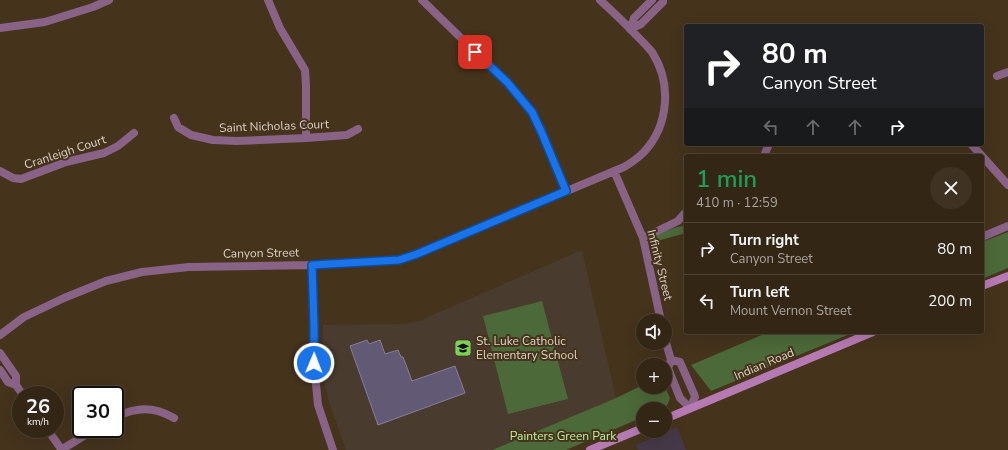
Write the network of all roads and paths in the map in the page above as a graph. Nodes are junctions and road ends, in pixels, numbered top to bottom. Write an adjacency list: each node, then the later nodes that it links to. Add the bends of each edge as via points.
1 (109, 0): 7 (street, via 46,22)
2 (268, 0): 14 (street, via 280,28 305,70)
3 (422, 0): 21 (street, via 507,82 532,112)
4 (600, 0): 8 (street, Canyon Street)
5 (652, 0): 8 (street, via 634,18)
6 (663, 0): 8 (street, via 641,24)
7 (0, 28)
8 (630, 29): 19 (street, Canyon Street, via 651,52 659,66 665,88 665,102 663,116 650,144 634,161)
9 (1008, 72): 10 (street)
10 (997, 76)
11 (174, 118): 14 (street, Saint Nicholas Court, via 178,126 191,135 213,140)
12 (358, 129): 14 (street, Saint Nicholas Court, via 347,135)
13 (134, 133): 18 (street, Cranleigh Court, via 104,153 66,162 21,179)
14 (306, 138)
15 (973, 146): 16 (street)
16 (980, 154)
17 (984, 158): 20 (street)
18 (0, 171)
19 (614, 171): 21 (street, Canyon Street); 25 (street, Infinity Street)
20 (1008, 185)
21 (566, 191): 26 (street, Canyon Street, via 399,260)
22 (684, 214): 25 (street, via 678,221)
23 (1008, 226): 24 (street)
24 (984, 236)
25 (643, 238): 29 (street, Infinity Street)
26 (312, 265): 31 (street, Canyon Street, via 189,267 142,272 106,281 64,298 24,317); 45 (street, via 314,363 318,405)
27 (1008, 276): 28 (street)
28 (984, 285)
29 (659, 314)
30 (868, 334): 37 (street, Indian Road)
31 (0, 335)
32 (0, 354): 36 (street, via 16,376)
33 (672, 360): 37 (street, via 680,362 694,394)
34 (0, 370): 36 (street, via 8,382)
35 (672, 378): 37 (street, via 680,398)
36 (16, 385)
37 (690, 408): 39 (street, Indian Road)
38 (124, 414): 40 (street, via 141,409 158,411)
39 (672, 416)
40 (174, 418)
41 (636, 431): 46 (street)
42 (53, 438): 44 (street)
43 (81, 438): 44 (street)
44 (62, 450)
45 (333, 450)
46 (590, 450)

